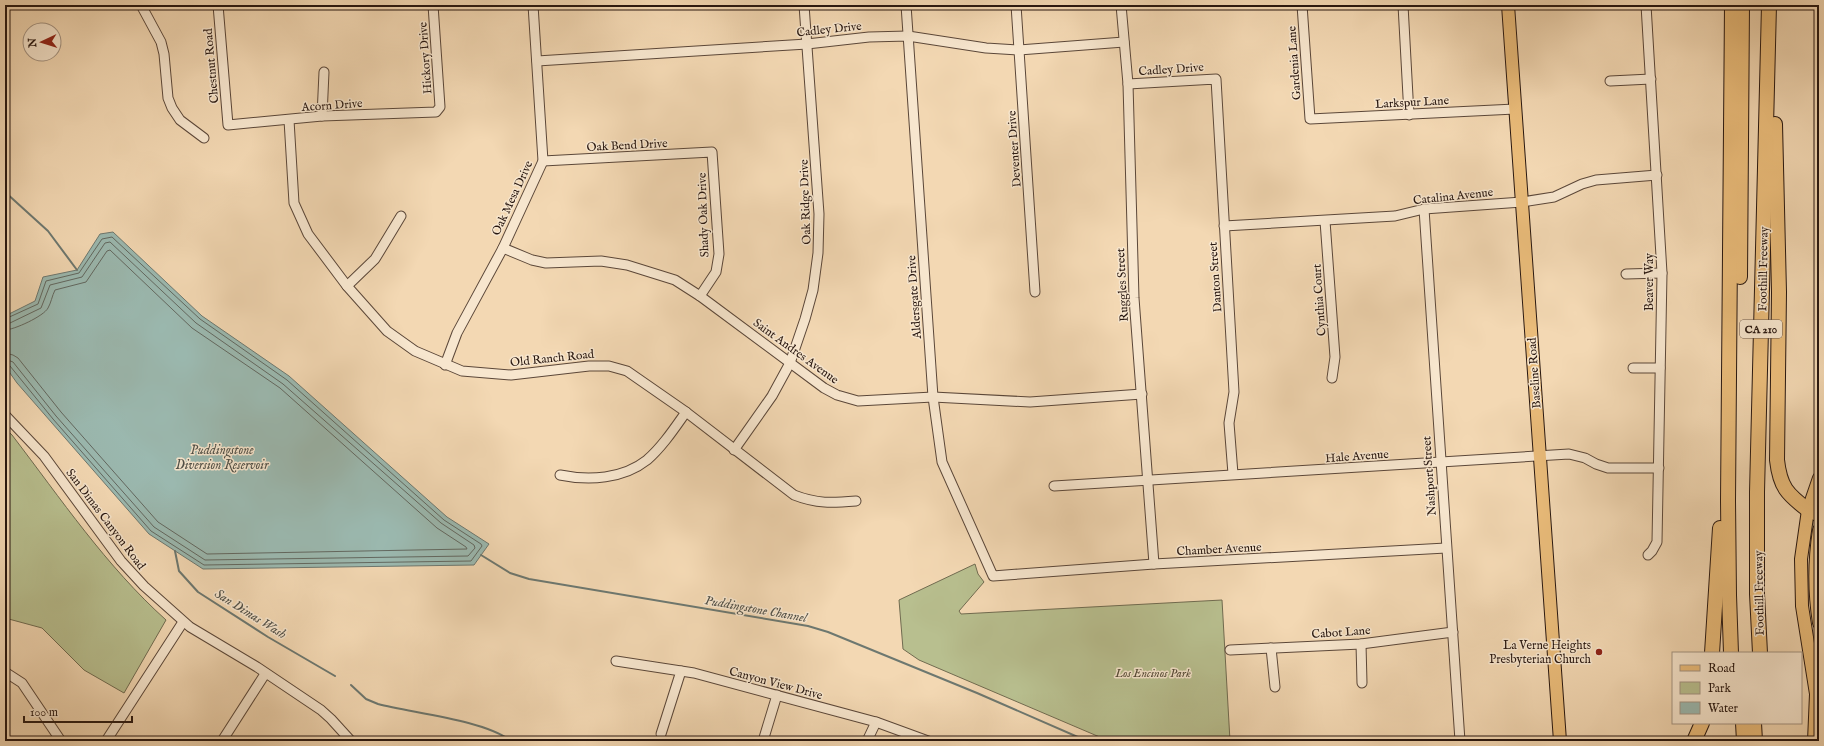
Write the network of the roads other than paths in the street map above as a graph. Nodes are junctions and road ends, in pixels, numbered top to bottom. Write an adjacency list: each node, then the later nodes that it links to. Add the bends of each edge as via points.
1 (218, 5): 33 (street, Chestnut Road)
2 (433, 5): 28 (street, Hickory Drive)
3 (533, 5): 21 (street, Oak Mesa Drive)
4 (804, 5): 19 (street, Oak Ridge Drive)
5 (906, 5): 17 (street, Aldersgate Drive)
6 (1016, 5): 20 (street, Deventer Drive)
7 (1121, 5): 18 (street, Ruggles Street)
8 (1302, 5): 31 (street, Gardenia Lane)
9 (1403, 5): 29 (street)
10 (1508, 5): 27 (main road, Baseline Road)
11 (1646, 5): 24 (street, Beaver Way)
12 (1732, 5): 68 (highway, CA 210)
13 (1742, 5): 83 (highway)
14 (1759, 5): 84 (highway, via 1748,484)
15 (1769, 5): 69 (highway, via 1780,292 1777,460 1784,489 1792,498); 85 (highway, Foothill Freeway / CA 210, via 1757,492)
16 (143, 6): 34 (street, via 164,54 168,98 172,108 180,120)
17 (908, 36): 19 (street, Cadley Drive, via 869,37); 20 (street, Cadley Drive, via 986,48); 55 (street, Aldersgate Drive)
18 (1124, 42): 20 (street, Cadley Drive); 26 (street, Ruggles Street)
19 (807, 44): 21 (street, Cadley Drive); 49 (street, Oak Ridge Drive, via 819,214 818,252 813,290)
20 (1019, 50): 47 (street, Deventer Drive)
21 (537, 61): 36 (street, Oak Mesa Drive)
22 (324, 72): 30 (street)
23 (1216, 78): 26 (street, Cadley Drive); 42 (street, Danton Street)
24 (1651, 79): 25 (street); 37 (street, Beaver Way)
25 (1610, 81)
26 (1128, 84): 54 (street, Ruggles Street, via 1134,298)
27 (1515, 109): 29 (street, Larkspur Lane); 38 (main road, Baseline Road)
28 (439, 110): 30 (street, Acorn Drive)
29 (1409, 115): 31 (street, Larkspur Lane)
30 (322, 116): 32 (street, Acorn Drive)
31 (1310, 119)
32 (290, 120): 33 (street, Acorn Drive); 46 (street, Old Ranch Road, via 294,202 308,234)
33 (228, 125)
34 (204, 138)
35 (712, 152): 36 (street, Oak Bend Drive); 48 (street, Shady Oak Drive, via 718,254 716,272)
36 (543, 161): 43 (street, Oak Mesa Drive)
37 (1657, 175): 38 (street, Catalina Avenue, via 1596,180 1554,197); 45 (street, Beaver Way)
38 (1522, 202): 39 (street, Catalina Avenue); 59 (main road, Baseline Road)
39 (1424, 209): 41 (street, Catalina Avenue, via 1395,216); 60 (street, Nashport Street)
40 (401, 216): 46 (street, via 375,260)
41 (1325, 221): 42 (street, Catalina Avenue); 53 (street, Cynthia Court, via 1335,357)
42 (1224, 226): 62 (street, Danton Street, via 1234,392 1229,423)
43 (503, 248): 48 (street, Saint Andres Avenue, via 546,263 601,262 627,265 675,280); 50 (street, Oak Mesa Drive, via 457,333)
44 (1626, 274): 45 (street)
45 (1662, 274): 52 (street, Beaver Way)
46 (347, 286): 50 (street, Old Ranch Road, via 387,331 415,352)
47 (1035, 292)
48 (700, 296): 49 (street, Saint Andres Avenue)
49 (790, 364): 55 (street, Saint Andres Avenue, via 824,388 858,401); 58 (street, Oak Ridge Drive, via 772,396)
50 (445, 365): 56 (street, Old Ranch Road, via 462,371 511,376 589,366 609,366 627,371)
51 (1633, 368): 52 (street)
52 (1660, 368): 61 (street, Beaver Way)
53 (1332, 378)
54 (1142, 394): 55 (street, Saint Andres Avenue, via 1030,402); 65 (street, Ruggles Street)
55 (933, 397): 74 (street, Aldersgate Drive, via 942,462)
56 (686, 412): 58 (street, Old Ranch Road); 63 (street, via 657,449 631,470 579,479)
57 (5, 415): 75 (street, San Dimas Canyon Road, via 44,456 121,561)
58 (734, 450): 67 (street, Old Ranch Road, via 794,495 809,501 827,503)
59 (1539, 456): 60 (street, Hale Avenue); 61 (street, Hale Avenue, via 1569,454 1608,468); 108 (main road, Baseline Road)
60 (1440, 463): 62 (street, Hale Avenue); 71 (street, Nashport Street)
61 (1659, 468): 72 (street, Beaver Way, via 1657,542)
62 (1233, 474): 65 (street, Hale Avenue)
63 (560, 475)
64 (1819, 478): 69 (main road)
65 (1148, 480): 66 (street, Hale Avenue); 73 (street, Ruggles Street)
66 (1054, 486)
67 (856, 501)
68 (1728, 501): 81 (highway, via 1720,530); 82 (highway, CA 210)
69 (1814, 513): 114 (main road, via 1801,559 1803,613 1816,694)
70 (1819, 530): 76 (main road, via 1815,585)
71 (1446, 548): 73 (street, Chamber Avenue); 77 (street, Nashport Street)
72 (1648, 555)
73 (1154, 564): 74 (street, Chamber Avenue)
74 (993, 576)
75 (183, 622): 89 (street, San Dimas Canyon Road); 101 (street)
76 (1819, 623)
77 (1453, 632): 78 (street, Cabot Lane); 107 (street, Nashport Street)
78 (1361, 644): 79 (street, Cabot Lane); 90 (street)
79 (1271, 648): 80 (street, Cabot Lane); 91 (street)
80 (1230, 650)
81 (1712, 652)
82 (1731, 652)
83 (1739, 652)
84 (1751, 652)
85 (1760, 652)
86 (616, 661): 87 (street, Canyon View Drive)
87 (680, 671): 92 (street, Canyon View Drive); 99 (street)
88 (5, 672): 100 (street, via 22,682)
89 (266, 674): 102 (street); 103 (street, San Dimas Canyon Road, via 321,710)
90 (1362, 683)
91 (1275, 687)
92 (777, 695): 93 (street, Canyon View Drive); 104 (street)
93 (876, 722): 105 (street); 106 (street, Canyon View Drive)
94 (1702, 724): 109 (highway)
95 (1735, 724): 110 (highway)
96 (1743, 724): 111 (highway)
97 (1754, 724): 112 (highway)
98 (1764, 724): 113 (highway)
99 (661, 734)
100 (61, 741)
101 (106, 741)
102 (222, 741)
103 (351, 741)
104 (762, 741)
105 (867, 741)
106 (928, 741)
107 (1460, 741)
108 (1560, 741)
109 (1694, 741)
110 (1736, 741)
111 (1744, 741)
112 (1755, 741)
113 (1765, 741)
114 (1814, 741)

